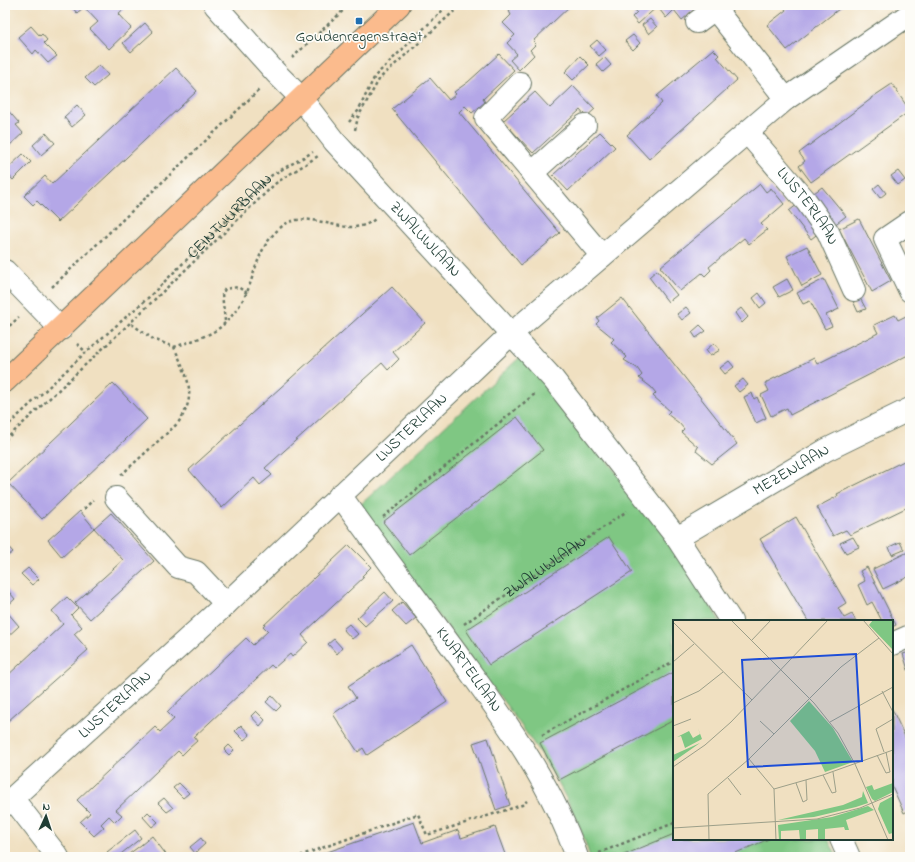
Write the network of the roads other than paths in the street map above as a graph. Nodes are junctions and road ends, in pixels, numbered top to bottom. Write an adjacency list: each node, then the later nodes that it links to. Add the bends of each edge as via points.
1 (216, 5): 7 (street)
2 (399, 5): 7 (main road)
3 (717, 7): 5 (street); 8 (street)
4 (910, 14): 8 (street, LIJSTERLAAN)
5 (697, 22)
6 (520, 83): 11 (street, via 486,118)
7 (300, 97): 17 (main road); 18 (street, ZWALUWLAAN, via 337,144)
8 (786, 99): 10 (street, LIJSTERLAAN)
9 (585, 125): 11 (street)
10 (747, 132): 13 (street, LIJSTERLAAN); 15 (street, LIJSTERLAAN, via 828,232)
11 (532, 173): 13 (street)
12 (910, 222): 16 (street, via 885,239)
13 (602, 256): 18 (street, LIJSTERLAAN)
14 (5, 271): 17 (street)
15 (854, 290)
16 (910, 291)
17 (61, 329): 19 (main road)
18 (511, 334): 22 (street, LIJSTERLAAN); 23 (street, ZWALUWLAAN, via 553,379)
19 (5, 381)
20 (910, 409): 23 (street, MEZENLAAN, via 826,450)
21 (116, 489): 24 (street, via 178,567 196,572)
22 (340, 495): 24 (street, LIJSTERLAAN); 30 (street, KWARTELLAAN, via 522,746 565,824)
23 (677, 538): 25 (street, ZWALUWLAAN)
24 (226, 604): 28 (street, LIJSTERLAAN)
25 (730, 620)
26 (910, 636): 27 (street)
27 (893, 644)
28 (9, 802): 31 (street)
29 (841, 840): 32 (street)
30 (586, 856)
31 (58, 857)
32 (849, 857)

